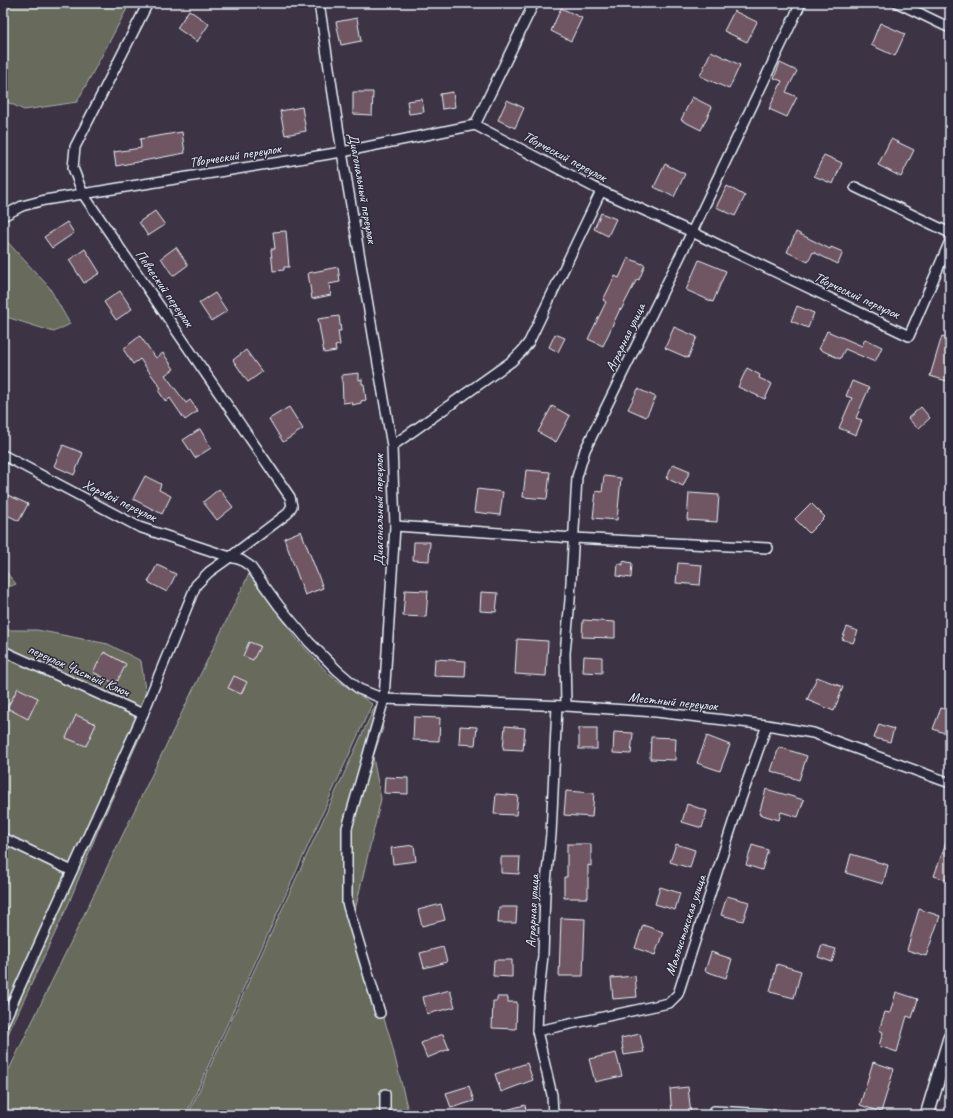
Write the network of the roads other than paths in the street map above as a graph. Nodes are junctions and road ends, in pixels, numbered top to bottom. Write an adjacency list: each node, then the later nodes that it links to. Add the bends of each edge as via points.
1 (148, 3): 11 (street, Певческий переулок, via 75,147 73,168)
2 (318, 3): 8 (street, Диагональный переулок)
3 (534, 3): 7 (street)
4 (802, 3): 13 (street, Аграрная улица)
5 (898, 3): 6 (street)
6 (950, 28)
7 (475, 125): 8 (street, Творческий переулок); 10 (street, Творческий переулок)
8 (342, 152): 11 (street, Творческий переулок); 16 (street, Диагональный переулок)
9 (855, 188): 14 (street)
10 (601, 191): 13 (street, Творческий переулок); 16 (street, via 529,342 522,351 512,361)
11 (83, 194): 12 (street, Творческий переулок, via 22,206); 21 (street, Певческий переулок, via 290,497 292,506 287,514)
12 (3, 216)
13 (692, 232): 15 (street, Творческий переулок, via 909,336); 19 (street, Аграрная улица, via 585,450 577,477)
14 (950, 233)
15 (950, 241)
16 (392, 446): 18 (street, Диагональный переулок)
17 (3, 455): 21 (street, Хоровой переулок, via 139,528)
18 (395, 526): 19 (street); 23 (street, Диагональный переулок)
19 (574, 538): 20 (street); 25 (street, Аграрная улица, via 566,654)
20 (768, 548)
21 (230, 557): 23 (street, Хоровой переулок, via 250,566 309,642 337,670 359,689); 26 (street, Певческий переулок, via 209,572 196,586)
22 (3, 651): 26 (street, переулок Чистый Ключ)
23 (384, 699): 24 (street, Местный переулок); 31 (street, Диагональный переулок, via 347,828 347,903)
24 (557, 706): 25 (street, Местный переулок); 33 (street, Аграрная улица)
25 (566, 706): 27 (street, Местный переулок, via 656,712)
26 (142, 714): 30 (street, Певческий переулок)
27 (768, 725): 28 (street, Местный переулок, via 813,733); 33 (street, Малоистокская улица, via 736,813 678,994 668,1003)
28 (950, 783)
29 (3, 838): 30 (street)
30 (72, 871): 32 (street, Певческий переулок)
31 (380, 1013)
32 (3, 1023)
33 (537, 1031): 38 (street, Аграрная улица, via 552,1095)
34 (950, 1038): 40 (main road)
35 (385, 1094): 37 (street)
36 (714, 1111): 39 (street)
37 (385, 1115)
38 (554, 1115)
39 (786, 1115)
40 (927, 1115)

